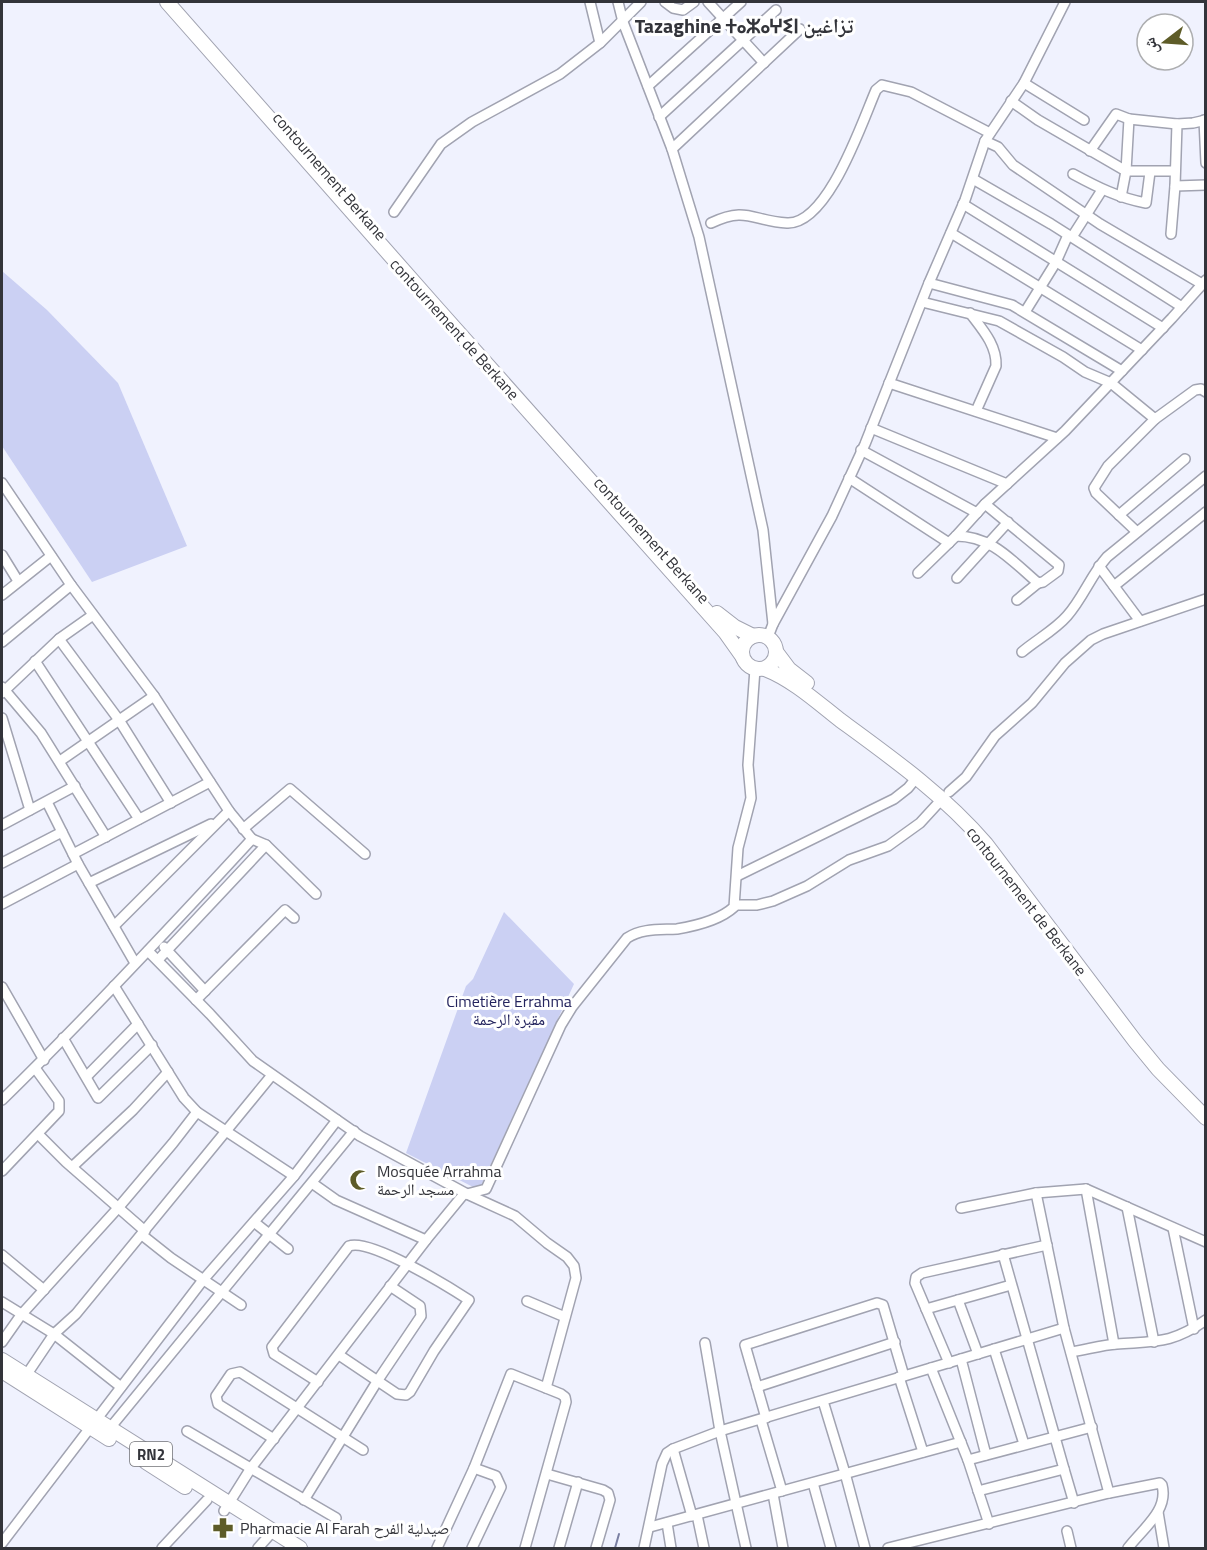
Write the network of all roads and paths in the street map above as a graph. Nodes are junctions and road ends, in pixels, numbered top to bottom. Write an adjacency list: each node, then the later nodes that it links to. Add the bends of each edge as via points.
1 (167, 2): 98 (highway, contournement de Berkane, via 725,632)
2 (178, 2): 93 (highway, contournement Berkane, via 712,607 735,627)
3 (590, 2): 16 (street)
4 (618, 2): 13 (street)
5 (641, 2): 13 (street)
6 (665, 2): 7 (street, via 683,10)
7 (694, 2)
8 (708, 2): 12 (street)
9 (741, 2): 12 (street)
10 (1065, 2): 18 (street)
11 (776, 10): 15 (street)
12 (723, 18): 15 (street); 19 (street)
13 (623, 22): 16 (street); 19 (street)
14 (800, 28): 17 (street)
15 (744, 40): 17 (street); 21 (street)
16 (600, 43): 40 (street, via 560,74 472,122 441,144)
17 (764, 63): 27 (street)
18 (1024, 83): 20 (street); 23 (street)
19 (648, 86): 21 (street)
20 (1011, 101): 26 (street); 28 (street)
21 (659, 117): 27 (street)
22 (1129, 119): 25 (street); 28 (street, via 1116,114); 30 (street)
23 (1084, 120)
24 (1205, 120): 25 (street); 29 (street)
25 (1177, 124): 31 (street)
26 (987, 137): 34 (street); 41 (street, via 1013,165); 42 (street, via 911,92 882,84 832,189 814,210 794,223 741,214)
27 (672, 149): 92 (street, via 699,237 754,484 766,550)
28 (1090, 151): 30 (street)
29 (1206, 163)
30 (1126, 171): 32 (street); 38 (street)
31 (1175, 171): 32 (street); 36 (street)
32 (1150, 172): 38 (street, via 1147,202)
33 (1073, 174): 37 (street)
34 (973, 179): 39 (street); 45 (street)
35 (1206, 185): 36 (street)
36 (1175, 186): 44 (street)
37 (1102, 190): 38 (street); 41 (street)
38 (1121, 197)
39 (963, 204): 43 (street); 46 (street)
40 (394, 212)
41 (1085, 213): 45 (street); 48 (street)
42 (711, 224)
43 (951, 233): 47 (street); 49 (street)
44 (1171, 234)
45 (1070, 236): 46 (street); 51 (street)
46 (1056, 262): 49 (street); 54 (street)
47 (929, 282): 50 (street); 52 (street, via 1003,301)
48 (1204, 282): 51 (street)
49 (1041, 288): 52 (street); 55 (street)
50 (922, 302): 53 (street); 57 (street)
51 (1182, 307): 54 (street)
52 (1024, 312): 56 (street)
53 (970, 313): 58 (street, via 999,321); 60 (street, via 992,345 996,360)
54 (1163, 328): 55 (street)
55 (1142, 350): 56 (street)
56 (1122, 371): 58 (street)
57 (889, 383): 60 (street); 62 (street)
58 (1111, 383): 61 (street); 63 (street)
59 (1206, 392): 61 (street, via 1195,390)
60 (976, 411): 63 (street)
61 (1155, 418): 73 (street, via 1094,484 1096,493)
62 (871, 428): 64 (street); 69 (street)
63 (1057, 438): 69 (street)
64 (861, 450): 67 (street); 72 (street)
65 (1185, 459): 73 (street)
66 (1206, 476): 75 (street)
67 (849, 478): 76 (street); 92 (street)
68 (2, 483): 79 (street)
69 (1007, 483): 70 (street)
70 (985, 504): 72 (street); 74 (street)
71 (1206, 512): 86 (street)
72 (977, 513): 76 (street)
73 (1119, 515): 75 (street)
74 (1008, 522): 77 (street); 84 (street, via 1059,565 1058,571)
75 (1137, 532): 80 (street)
76 (952, 540): 77 (street, via 972,537); 81 (street)
77 (990, 543): 82 (street); 84 (street)
78 (2, 555): 83 (street)
79 (51, 556): 83 (street); 85 (street)
80 (1099, 566): 86 (street); 96 (street, via 1067,617)
81 (918, 573)
82 (957, 578)
83 (18, 581): 87 (street)
84 (1038, 583): 89 (street)
85 (70, 585): 90 (street); 95 (street)
86 (1114, 586): 91 (street)
87 (2, 595)
88 (1206, 599): 91 (street)
89 (1017, 600)
90 (93, 615): 94 (street); 102 (street)
91 (1140, 621): 111 (street, via 1103,634 1080,648 1032,703 995,736 971,770)
92 (770, 630): 93 (highway); 97 (highway)
93 (753, 636): 98 (highway, via 745,641)
94 (59, 639): 99 (street); 105 (street)
95 (2, 642)
96 (1022, 652)
97 (777, 653): 100 (highway, via 773,663); 111 (highway, via 799,677)
98 (742, 656): 100 (highway, via 747,664)
99 (35, 661): 101 (street); 106 (street)
100 (760, 669): 108 (highway, contournement de Berkane, via 787,680); 128 (street, via 748,765 752,798 738,848)
101 (2, 690): 103 (street)
102 (154, 696): 105 (street); 109 (street)
103 (21, 711): 104 (street); 107 (street)
104 (2, 718): 114 (street)
105 (118, 720): 106 (street); 113 (street)
106 (89, 741): 107 (street); 116 (street)
107 (60, 761): 110 (street)
108 (917, 777): 111 (highway, contournement de Berkane); 128 (street, via 894,798)
109 (210, 782): 113 (street); 115 (street)
110 (75, 786): 112 (street); 121 (street)
111 (945, 795): 132 (street, via 920,823 888,846 849,860 773,901); 153 (highway, via 998,845 1153,1049); 155 (highway, contournement de Berkane, via 1146,1056)
112 (46, 802): 114 (street); 120 (street)
113 (171, 803): 116 (street)
114 (30, 810): 118 (street)
115 (230, 811): 117 (street); 119 (street)
116 (139, 819): 121 (street)
117 (217, 822): 129 (street); 134 (street)
118 (2, 825)
119 (243, 829): 122 (street); 125 (street, via 290,789)
120 (62, 832): 124 (street); 126 (street)
121 (106, 837): 124 (street)
122 (252, 840): 123 (street); 135 (street)
123 (266, 845): 130 (street); 136 (street)
124 (73, 854): 127 (street)
125 (365, 854)
126 (2, 863)
127 (78, 864): 129 (street); 131 (street)
128 (737, 876): 132 (street)
129 (89, 883): 134 (street)
130 (316, 894)
131 (2, 904)
132 (735, 905): 167 (street, via 714,919 640,932 627,938 561,1025 486,1189)
133 (294, 918): 142 (street, via 285,910)
134 (114, 926): 139 (street)
135 (158, 941): 136 (street); 137 (street)
136 (167, 950): 138 (street); 142 (street)
137 (148, 951): 138 (street); 139 (street)
138 (158, 960): 143 (street)
139 (135, 963): 140 (street)
140 (114, 986): 144 (street); 145 (street)
141 (2, 988): 147 (street)
142 (205, 990): 143 (street)
143 (196, 999): 150 (street, via 253,1061)
144 (138, 1024): 146 (street); 151 (street)
145 (63, 1038): 147 (street); 151 (street)
146 (152, 1046): 149 (street); 151 (street, via 98,1098)
147 (44, 1060): 148 (street)
148 (35, 1068): 152 (street); 159 (street, via 60,1106)
149 (168, 1072): 154 (street); 161 (street)
150 (272, 1075): 156 (street); 158 (street)
151 (87, 1076)
152 (2, 1100)
153 (1206, 1105)
154 (196, 1112): 158 (street); 169 (street)
155 (1206, 1118)
156 (337, 1120): 157 (street); 160 (street)
157 (354, 1131): 164 (street); 167 (street)
158 (226, 1132): 163 (street); 173 (street)
159 (38, 1134): 161 (street); 162 (street)
160 (301, 1166): 163 (street); 164 (street)
161 (72, 1167): 169 (street)
162 (2, 1171)
163 (294, 1176): 171 (street)
164 (314, 1180): 174 (street); 175 (street, via 336,1200)
165 (1086, 1189): 166 (street); 168 (street); 203 (street)
166 (1036, 1193): 170 (street); 177 (street)
167 (469, 1195): 175 (street, via 456,1201); 193 (street, via 515,1216 567,1257 576,1278)
168 (1127, 1207): 172 (street); 201 (street)
169 (118, 1208): 173 (street); 185 (street)
170 (961, 1208)
171 (254, 1222): 174 (street); 182 (street)
172 (1173, 1228): 176 (street); 196 (street)
173 (144, 1233): 182 (street); 197 (street, via 76,1314)
174 (270, 1234): 178 (street); 186 (street)
175 (426, 1240): 181 (street)
176 (1206, 1242)
177 (1047, 1245): 179 (street); 195 (street)
178 (288, 1249)
179 (1003, 1254): 183 (street); 191 (street, via 916,1276)
180 (2, 1255): 185 (street)
181 (407, 1263): 184 (street); 215 (street, via 469,1300 410,1392 397,1394); 216 (street, via 358,1244 349,1246 272,1347 274,1354)
182 (203, 1280): 186 (street); 217 (street)
183 (1011, 1285): 187 (street); 198 (street)
184 (390, 1286): 207 (street); 215 (street, via 422,1311)
185 (44, 1290): 192 (street)
186 (222, 1292): 190 (street); 225 (street)
187 (957, 1300): 191 (street); 206 (street)
188 (527, 1301): 193 (street)
189 (2, 1302): 192 (street)
190 (241, 1305)
191 (926, 1309): 210 (street)
192 (21, 1315): 197 (street); 199 (street)
193 (565, 1317): 219 (street)
194 (1206, 1320): 196 (street)
195 (1064, 1328): 198 (street); 205 (street)
196 (1194, 1329): 201 (street)
197 (54, 1334): 214 (street); 217 (street)
198 (1026, 1339): 204 (street); 229 (street)
199 (2, 1342)
200 (895, 1342): 213 (street); 218 (street); 218 (street, via 883,1305 877,1303 748,1343 744,1348)
201 (1154, 1342): 203 (street)
202 (705, 1343): 227 (street)
203 (1114, 1344): 205 (street)
204 (994, 1349): 206 (street); 232 (street)
205 (1071, 1352): 224 (street)
206 (978, 1354): 208 (street)
207 (339, 1355): 215 (street); 216 (street)
208 (961, 1359): 210 (street); 236 (street)
209 (2, 1360): 214 (highway, RN2)
210 (948, 1363): 211 (street)
211 (931, 1368): 213 (street); 231 (street)
212 (2, 1371): 214 (highway, RN2)
213 (902, 1377): 220 (street); 235 (street)
214 (23, 1379): 223 (highway, RN2)
215 (378, 1380): 228 (street)
216 (318, 1382): 221 (street)
217 (121, 1387): 223 (street)
218 (757, 1387): 222 (street)
219 (546, 1388): 239 (street, via 511,1374); 242 (street, via 565,1397 566,1402)
220 (823, 1401): 222 (street); 241 (street)
221 (297, 1409): 228 (street); 230 (street); 230 (street, via 240,1372 231,1374 216,1396 218,1404)
222 (763, 1419): 227 (street); 246 (street)
223 (93, 1423): 225 (highway, RN2); 248 (highway, RN2); 261 (street)
224 (1092, 1427): 229 (street); 247 (street)
225 (110, 1428): 252 (highway, RN2)
226 (187, 1431): 238 (street)
227 (720, 1431): 233 (street); 251 (street)
228 (343, 1436): 234 (street); 249 (street)
229 (1054, 1436): 232 (street); 240 (street)
230 (274, 1439): 238 (street)
231 (961, 1442): 235 (street); 237 (street)
232 (1024, 1444): 236 (street)
233 (673, 1449): 254 (street); 258 (street, via 664,1458)
234 (363, 1450)
235 (923, 1452): 241 (street)
236 (987, 1455): 237 (street)
237 (968, 1460): 245 (street)
238 (251, 1468): 249 (street); 252 (street)
239 (474, 1468): 267 (street); 268 (street, via 496,1476 501,1486)
240 (1064, 1469): 245 (street); 250 (street)
241 (845, 1473): 244 (street); 278 (street)
242 (546, 1474): 243 (street); 269 (street)
243 (578, 1482): 270 (street); 271 (street, via 608,1492 610,1500)
244 (813, 1483): 246 (street); 277 (street)
245 (978, 1491): 257 (street)
246 (777, 1492): 251 (street); 276 (street)
247 (1109, 1493): 250 (street); 253 (street, via 1160,1483 1164,1495)
248 (207, 1500): 252 (highway, RN2); 264 (street)
249 (304, 1500): 255 (street)
250 (1074, 1503): 257 (street)
251 (736, 1504): 254 (street); 275 (street)
252 (226, 1507): 260 (highway, RN2)
253 (1158, 1512): 262 (street); 281 (street)
254 (694, 1516): 256 (street); 274 (street)
255 (336, 1518)
256 (667, 1523): 258 (street); 273 (street)
257 (989, 1524): 279 (street)
258 (650, 1527): 272 (street)
259 (1067, 1532): 280 (street)
260 (266, 1540): 265 (highway, RN2); 266 (highway, RN2)
261 (2, 1543): 263 (street)
262 (1130, 1547)
263 (9, 1548)
264 (162, 1548)
265 (283, 1548)
266 (300, 1548)
267 (436, 1548)
268 (472, 1548)
269 (525, 1548)
270 (559, 1548)
271 (596, 1548)
272 (644, 1548)
273 (672, 1548)
274 (704, 1548)
275 (746, 1548)
276 (783, 1548)
277 (831, 1548)
278 (865, 1548)
279 (888, 1548)
280 (1071, 1548)
281 (1164, 1548)

